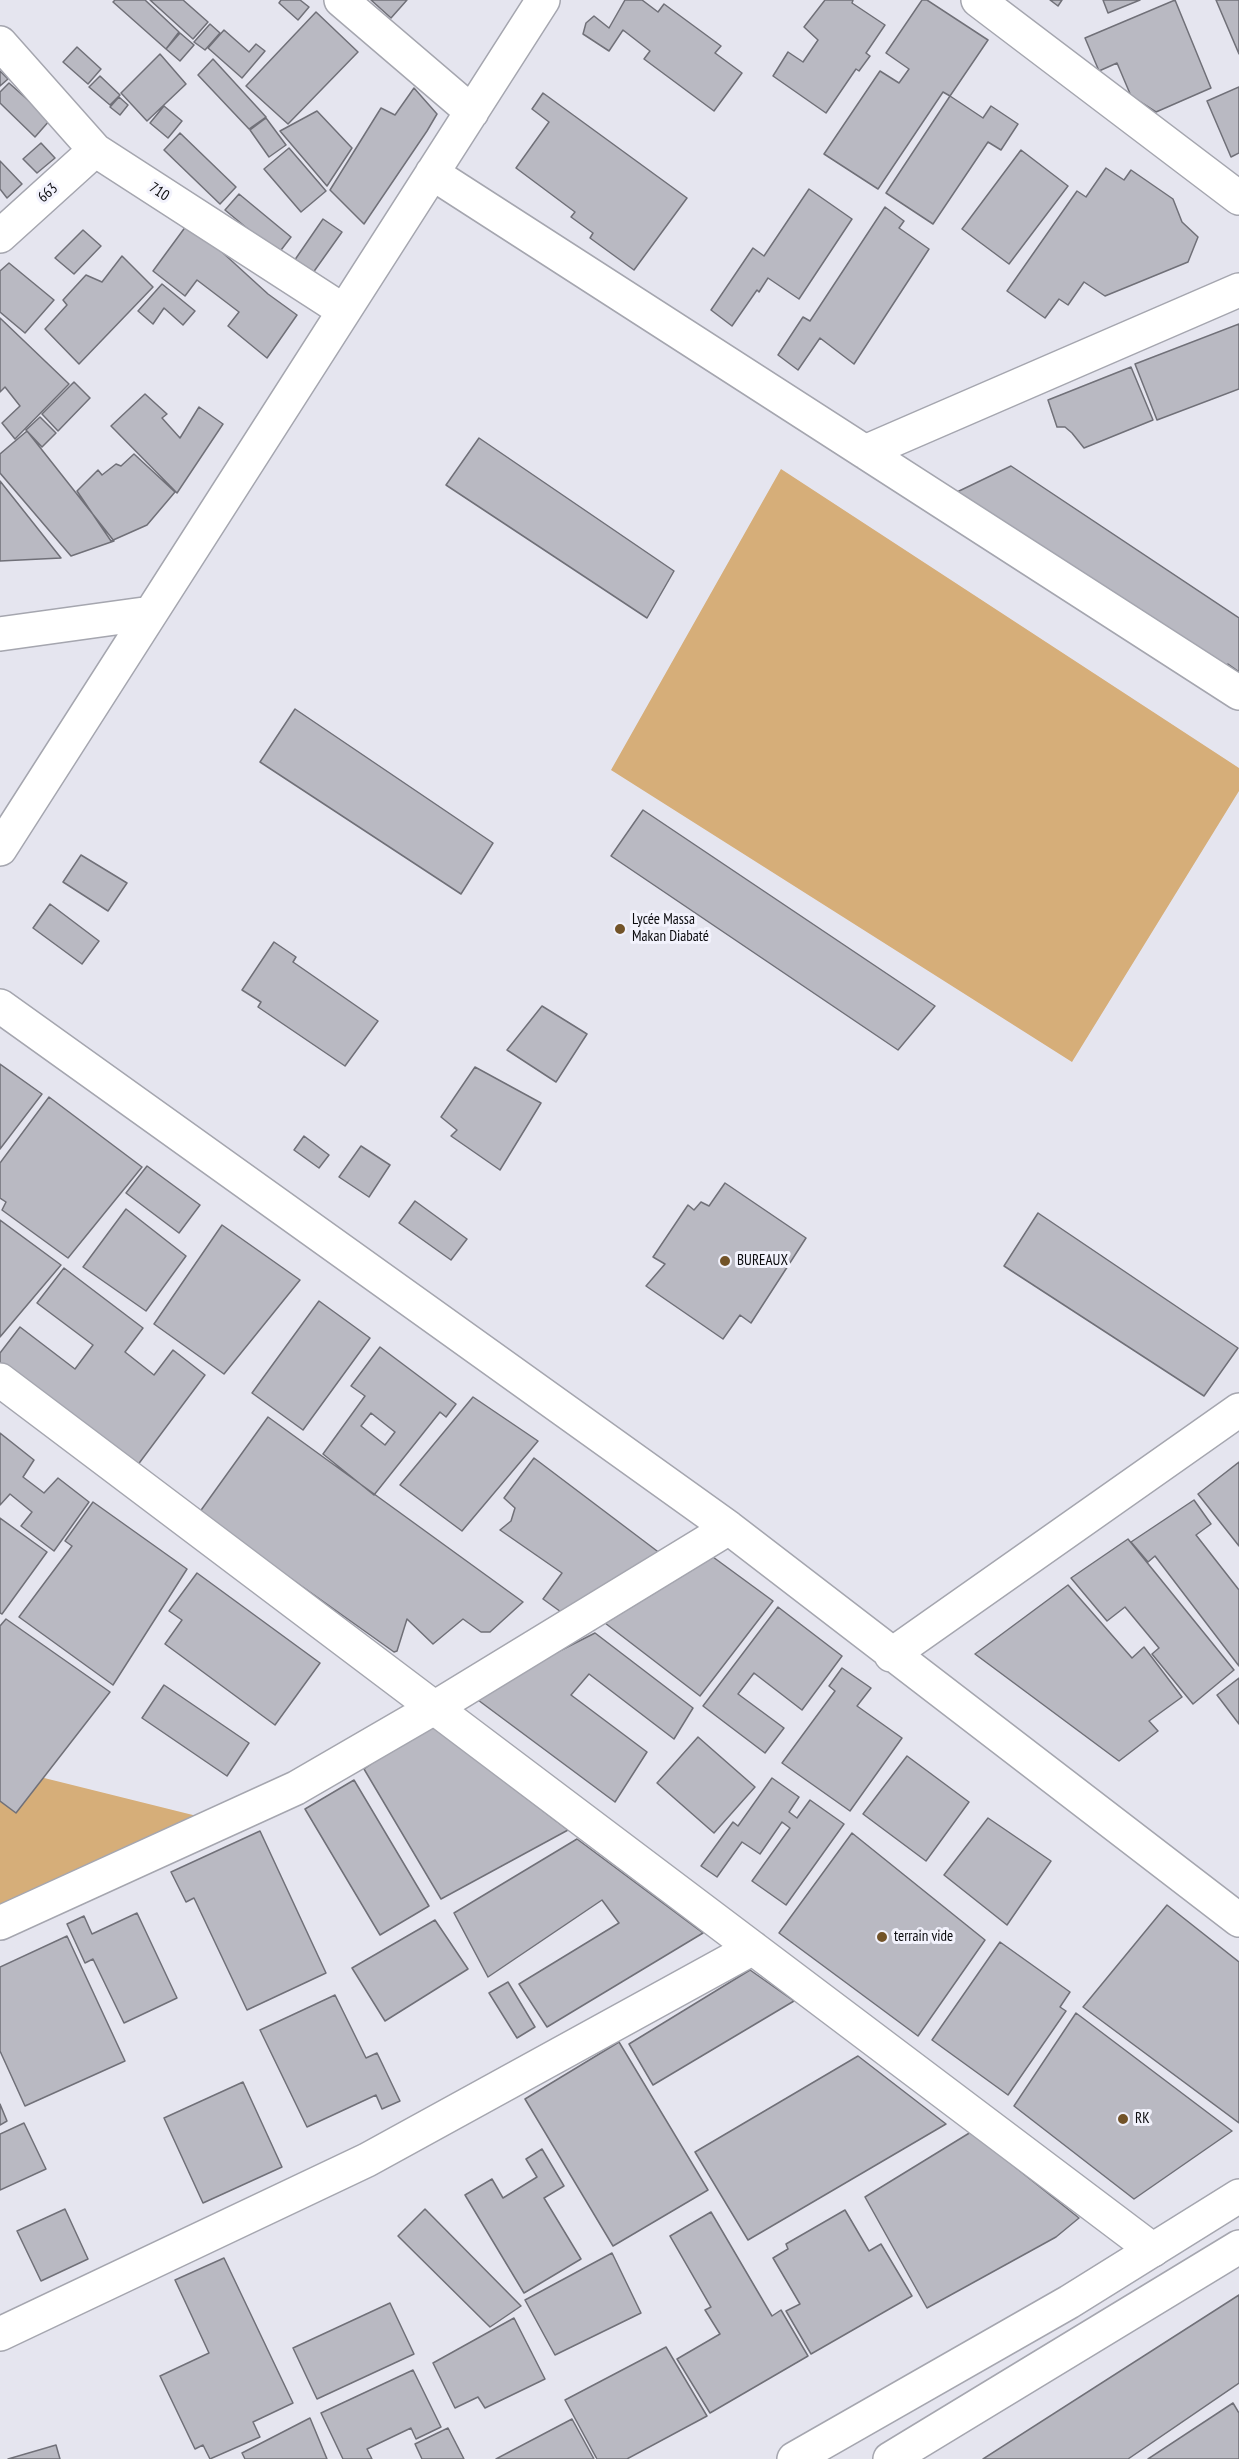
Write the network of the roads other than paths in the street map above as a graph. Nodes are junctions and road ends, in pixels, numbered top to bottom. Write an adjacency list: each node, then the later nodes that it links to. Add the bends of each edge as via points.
1 (341, 0): 5 (street)
2 (543, 0): 5 (street)
3 (978, 0): 8 (street)
4 (0, 43): 6 (street, 710)
5 (472, 112): 7 (street)
6 (95, 150): 9 (street, 663); 11 (street, 710)
7 (432, 173): 11 (street); 12 (street)
8 (1239, 198)
9 (0, 236)
10 (1239, 290): 12 (street)
11 (344, 311): 13 (street)
12 (865, 452): 15 (street)
13 (151, 613): 14 (street); 16 (street)
14 (0, 634)
15 (1239, 693)
16 (0, 849)
17 (0, 1006): 20 (street)
18 (0, 1380): 22 (street)
19 (1239, 1410): 21 (street)
20 (729, 1528): 21 (street); 22 (street)
21 (891, 1655): 23 (street)
22 (434, 1708): 24 (street, via 297,1788); 25 (street)
23 (1234, 1909)
24 (0, 1923)
25 (753, 1948): 28 (street); 29 (street, via 367,2160)
26 (1239, 2196): 28 (street)
27 (1239, 2247): 31 (street)
28 (1153, 2250): 30 (street)
29 (0, 2334)
30 (794, 2459)
31 (890, 2459)

